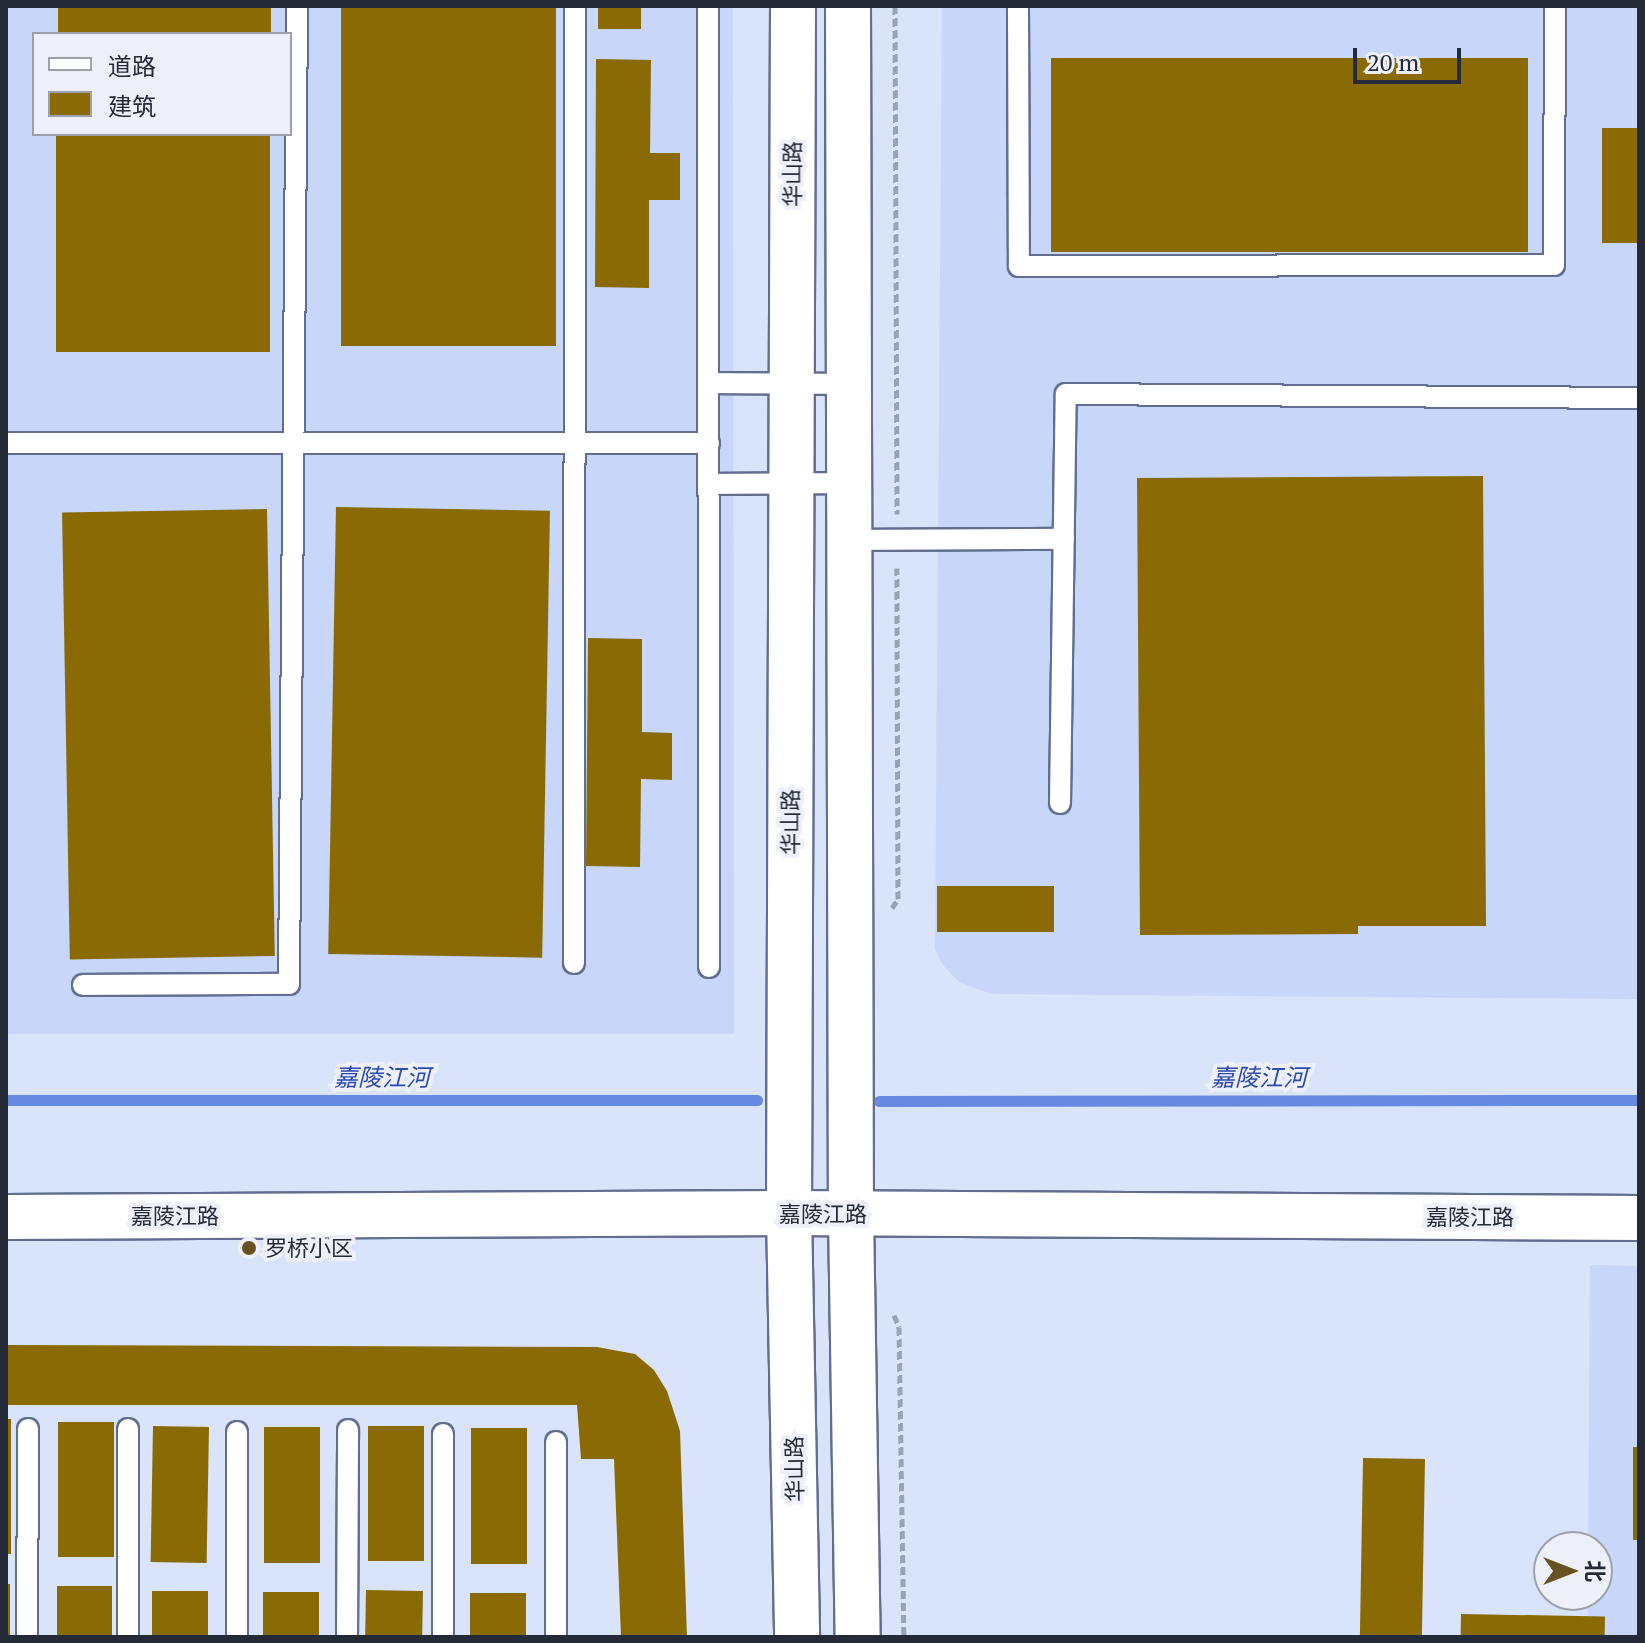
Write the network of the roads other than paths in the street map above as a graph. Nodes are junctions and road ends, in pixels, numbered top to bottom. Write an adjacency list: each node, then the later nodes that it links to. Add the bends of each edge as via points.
1 (297, 6): 13 (lane)
2 (575, 6): 14 (lane)
3 (708, 6): 8 (lane)
4 (793, 6): 9 (street, 华山路)
5 (848, 6): 10 (street)
6 (1018, 6): 7 (lane, via 1019,266 1050,266 1554,265)
7 (1555, 6)
8 (709, 383): 9 (lane); 15 (lane)
9 (792, 384): 10 (lane); 16 (street, 华山路)
10 (849, 384): 17 (street)
11 (1639, 398): 19 (lane, via 1066,394)
12 (6, 443): 13 (lane)
13 (294, 443): 14 (lane); 24 (lane, via 289,984)
14 (575, 443): 15 (lane); 22 (lane)
15 (709, 443): 18 (lane)
16 (791, 483): 17 (lane); 18 (lane); 25 (street, 华山路)
17 (849, 483): 20 (street)
18 (709, 484): 23 (lane)
19 (1064, 539): 20 (lane); 21 (lane)
20 (849, 540): 26 (street)
21 (1060, 803)
22 (574, 963)
23 (709, 967)
24 (83, 985)
25 (789, 1213): 26 (street, 嘉陵江路); 27 (street, 嘉陵江路); 41 (street, 华山路)
26 (851, 1214): 28 (street, 嘉陵江路); 42 (street)
27 (6, 1217)
28 (1639, 1218)
29 (28, 1429): 35 (lane)
30 (128, 1429): 36 (lane)
31 (348, 1430): 38 (lane)
32 (237, 1432): 37 (lane)
33 (443, 1434): 39 (lane)
34 (556, 1442): 40 (lane)
35 (27, 1637)
36 (128, 1637)
37 (237, 1637)
38 (347, 1637)
39 (443, 1637)
40 (556, 1637)
41 (797, 1637)
42 (858, 1637)

